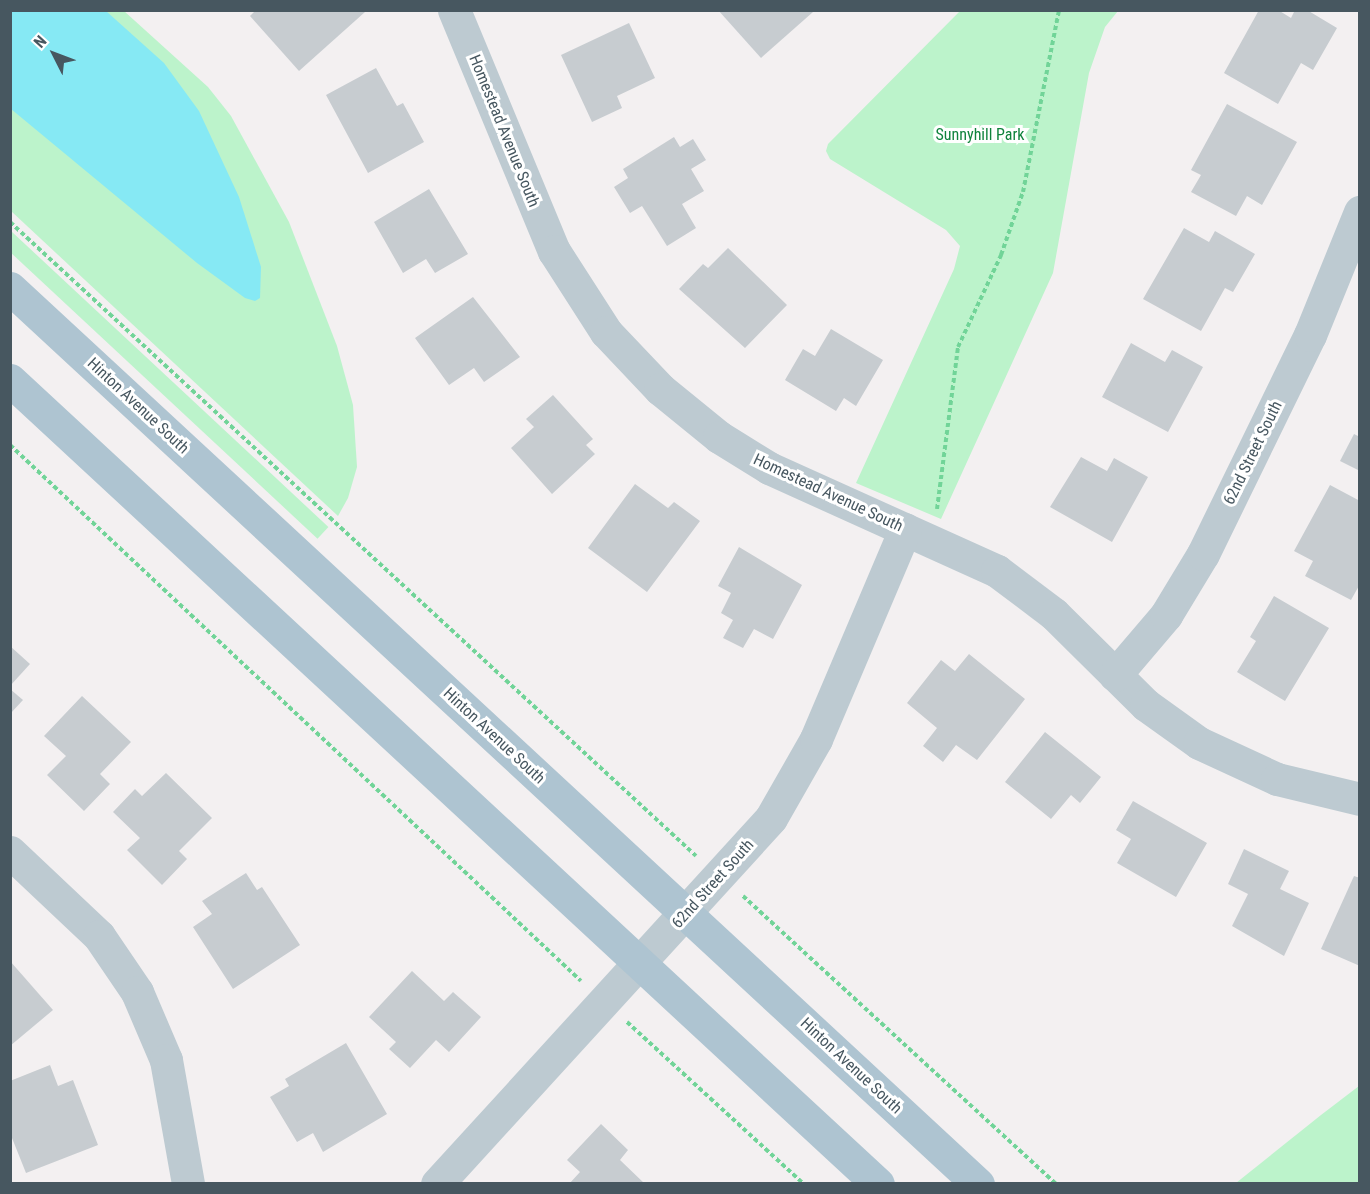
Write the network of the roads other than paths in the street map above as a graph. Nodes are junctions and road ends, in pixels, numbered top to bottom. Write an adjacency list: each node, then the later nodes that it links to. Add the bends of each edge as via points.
1 (465, 14): 5 (street, Homestead Avenue South, via 549,240 589,308 625,355 674,401 732,446 783,475)
2 (1359, 212): 6 (street, 62nd Street South, via 1310,335 1203,554 1166,615)
3 (10, 288): 9 (main road, Hinton Avenue South)
4 (10, 380): 10 (main road)
5 (905, 529): 6 (street, Homestead Avenue South, via 964,554 1007,578 1054,614); 9 (street, 62nd Street South, via 805,763 766,826)
6 (1115, 675): 7 (street, Homestead Avenue South, via 1173,726 1229,759 1294,784)
7 (1359, 799)
8 (10, 852): 11 (street, via 99,936 143,1002 170,1075)
9 (687, 914): 10 (street, 62nd Street South); 14 (main road, Hinton Avenue South)
10 (640, 964): 12 (street, 62nd Street South); 13 (main road)
11 (188, 1184)
12 (437, 1184)
13 (878, 1184)
14 (978, 1184)

